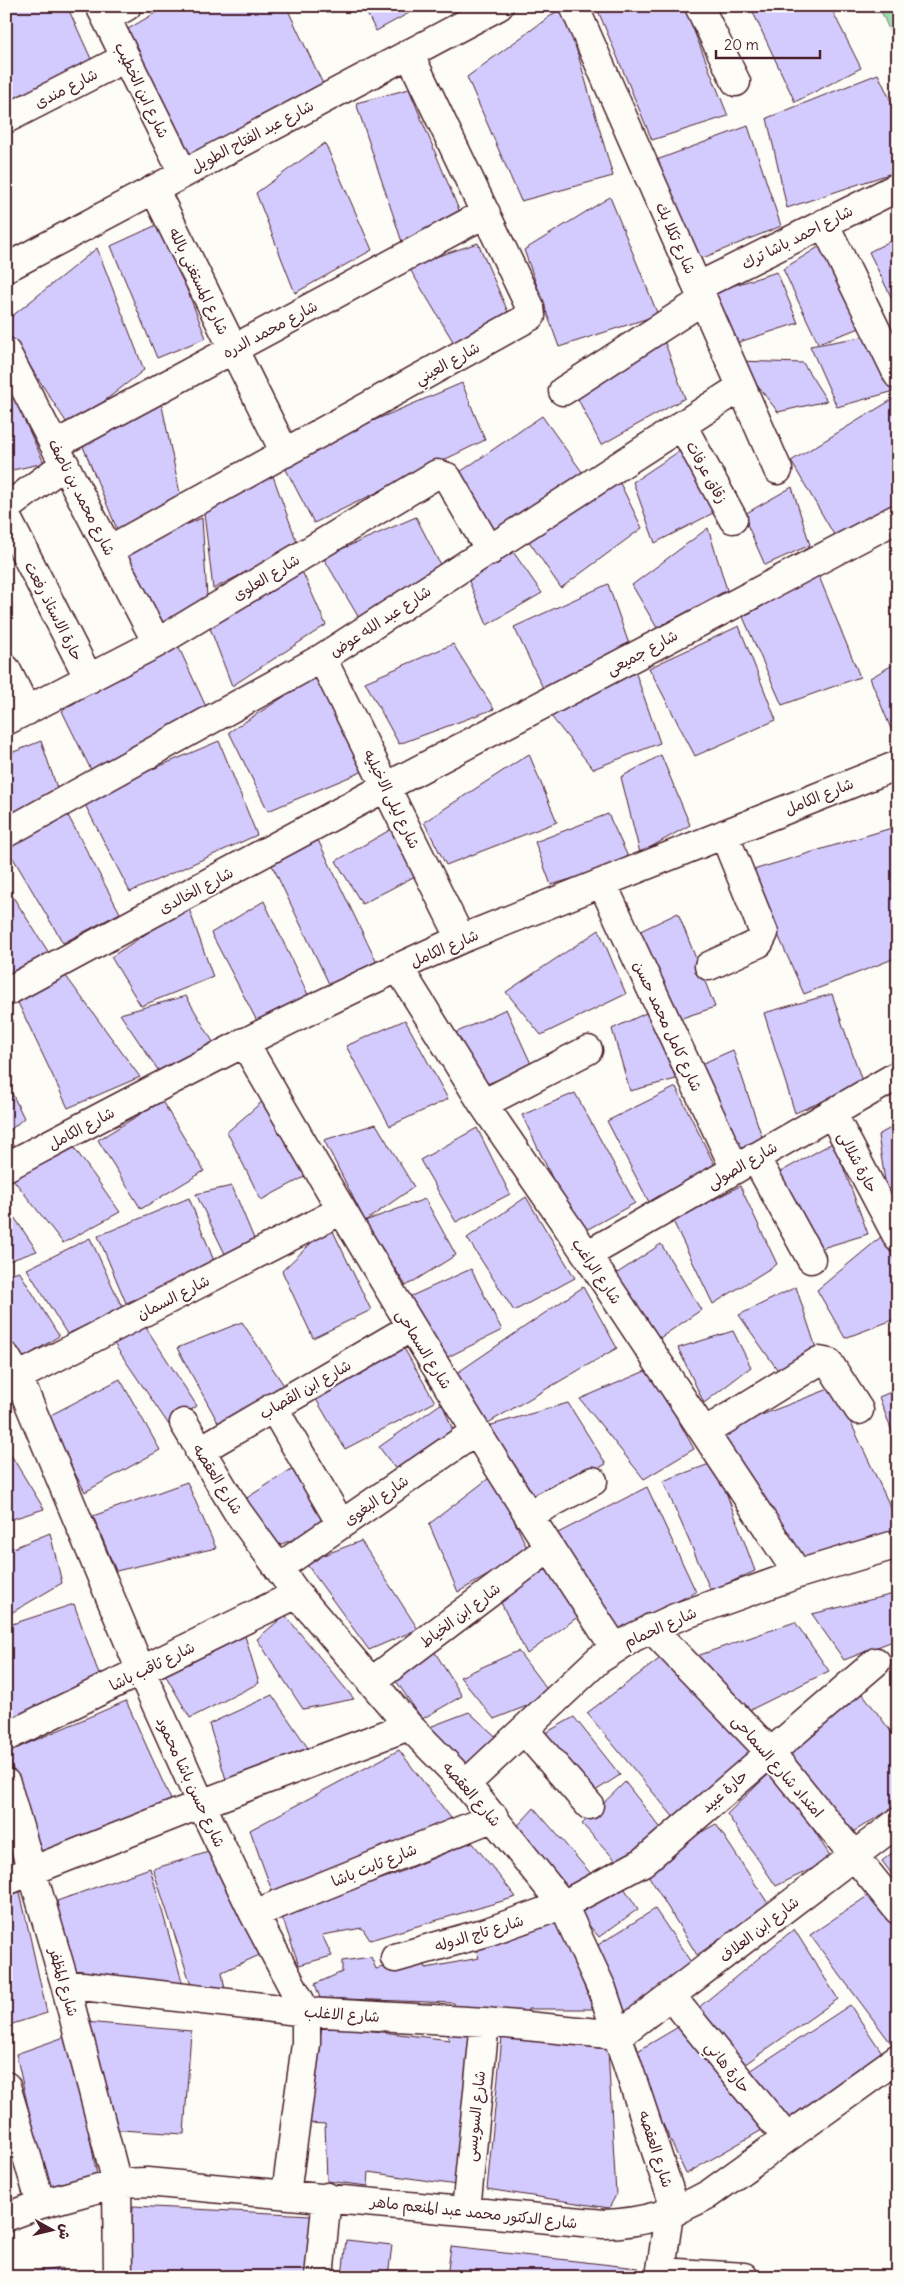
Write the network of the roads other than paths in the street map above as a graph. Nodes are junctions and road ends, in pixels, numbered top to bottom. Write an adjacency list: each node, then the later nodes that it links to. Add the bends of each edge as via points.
1 (499, 6): 5 (street, شارع عبد الفتاح الطويل)
2 (574, 6): 15 (street, شارع تكلا بك)
3 (699, 6): 7 (street)
4 (111, 10): 6 (street, شارع ابن الخطيب)
5 (409, 53): 9 (street, شارع عبد الفتاح الطويل); 12 (street, شارع العيني)
6 (125, 58): 8 (street, شارع مندى); 9 (street, شارع ابن الخطيب)
7 (736, 82)
8 (6, 119)
9 (183, 173): 11 (street, شارع عبد الفتاح الطويل)
10 (898, 186): 13 (street, شارع احمد باشا ترك)
11 (154, 189): 14 (street, شارع عبد الفتاح الطويل); 16 (street, شارع المستغنى بالله)
12 (486, 213): 16 (street, شارع محمد الدره); 22 (street, شارع العيني, via 530,306 530,316)
13 (824, 223): 15 (street, شارع احمد باشا ترك); 18 (street)
14 (6, 268)
15 (700, 293): 19 (street, شارع تكلا بك); 20 (street, شارع احمد باشا ترك)
16 (233, 349): 22 (street, شارع المستغنى بالله); 23 (street, شارع محمد الدره)
17 (6, 352): 23 (street, شارع محمد بن ناصف)
18 (898, 375)
19 (741, 387): 21 (street, شارع عبد الله عوض); 24 (street, شارع تكلا بك)
20 (563, 391)
21 (682, 425): 28 (street, زقاق عرفات); 30 (street, شارع عبد الله عوض)
22 (285, 453): 29 (street, شارع العيني)
23 (60, 454): 25 (street, شارع محمد الدره); 29 (street, شارع محمد بن ناصف)
24 (778, 470)
25 (6, 508)
26 (6, 516): 34 (street, حارة الاستاذ رفعت)
27 (898, 518): 37 (street, شارع جميعى)
28 (733, 519)
29 (109, 550): 31 (street, شارع محمد بن ناصف)
30 (490, 551): 31 (street, شارع العلوى, via 447,477 437,474); 32 (street, شارع عبد الله عوض)
31 (157, 643): 34 (street, شارع العلوى)
32 (322, 658): 37 (street, شارع ليلى الاخيليه); 38 (street, شارع عبد الله عوض)
33 (6, 669): 35 (street)
34 (89, 679): 35 (street, شارع العلوى)
35 (17, 716)
36 (898, 765): 39 (street, شارع الكامل)
37 (386, 787): 41 (street, شارع ليلى الاخيليه); 44 (street, شارع الخالدى)
38 (6, 833)
39 (724, 834): 40 (street, شارع الكامل); 42 (street, via 764,933 758,943)
40 (602, 883): 41 (street, شارع الكامل); 50 (street, شارع كامل محمد حسن)
41 (461, 939): 43 (street, شارع الكامل)
42 (709, 966)
43 (398, 967): 45 (street, شارع الكامل); 48 (street, شارع الراغب)
44 (6, 992)
45 (244, 1042): 51 (street, شارع الكامل); 52 (street, شارع السماحى)
46 (588, 1050): 48 (street)
47 (898, 1075): 49 (street, شارع الصولى)
48 (483, 1104): 54 (street, شارع الراغب)
49 (832, 1113): 50 (street, شارع الصولى); 53 (street, حارة شلالى)
50 (745, 1163): 54 (street, شارع الصولى); 55 (street, شارع كامل محمد حسن)
51 (6, 1167)
52 (340, 1210): 56 (street, شارع السماحى); 57 (street, شارع السمان)
53 (898, 1238)
54 (587, 1255): 62 (street, شارع الراغب)
55 (811, 1259)
56 (410, 1328): 58 (street, شارع ابن القصاب); 61 (street, شارع السماحى)
57 (10, 1372): 75 (street, شارع حسن باشا محمود)
58 (274, 1407): 63 (street, شارع ابن القصاب); 66 (street)
59 (859, 1410): 62 (street, via 829,1363 819,1362)
60 (184, 1423): 63 (street, شارع العقصه)
61 (475, 1432): 65 (street, شارع السماحى); 66 (street, شارع البغوى)
62 (705, 1432): 70 (street, شارع الراغب)
63 (199, 1451): 69 (street, شارع العقصه)
64 (593, 1481): 65 (street)
65 (528, 1515): 68 (street, شارع السماحى)
66 (341, 1524): 69 (street, شارع البغوى)
67 (898, 1544): 70 (street, شارع الحمام)
68 (549, 1548): 73 (street, شارع السماحى); 76 (street, شارع ابن الخياط)
69 (278, 1568): 71 (street, شارع العقصه)
70 (798, 1574): 72 (street, شارع الحمام)
71 (297, 1594): 75 (street, شارع ثاقب باشا); 76 (street, شارع العقصه)
72 (651, 1628): 73 (street, شارع الحمام); 80 (street, امتداد شارع السماحى)
73 (615, 1648): 78 (street, شارع الحمام)
74 (876, 1662): 80 (street, حارة عبيد)
75 (141, 1671): 79 (street, شارع ثاقب باشا); 83 (street, شارع حسن باشا محمود)
76 (371, 1682): 77 (street, شارع العقصه)
77 (409, 1726): 82 (street, شارع العقصه); 83 (street)
78 (524, 1730): 82 (street, شارع الحمام); 84 (street)
79 (6, 1737)
80 (770, 1752): 87 (street, امتداد شارع السماحى); 90 (street, حارة عبيد, via 643,1862)
81 (6, 1783): 88 (street, شارع المظفر)
82 (466, 1784): 85 (street, شارع العقصه)
83 (201, 1804): 88 (street); 92 (street, شارع حسن باشا محمود)
84 (588, 1805)
85 (494, 1817): 90 (street, شارع العقصه); 92 (street, شارع ثابت باشا)
86 (898, 1822): 87 (street, شارع ابن العلاف)
87 (854, 1855): 91 (street, امتداد شارع السماحى); 95 (street, شارع ابن العلاف)
88 (31, 1871): 89 (street); 94 (street, شارع المظفر)
89 (6, 1881)
90 (563, 1905): 93 (street, شارع تاج الدوله, via 487,1932); 98 (street, شارع العقصه, via 602,1989)
91 (898, 1910)
92 (254, 1914): 96 (street, شارع حسن باشا محمود)
93 (395, 1958)
94 (66, 1984): 96 (street, شارع الاغلب); 102 (street, شارع المظفر)
95 (671, 1996): 98 (street, شارع ابن العلاف); 101 (street, حارة هاني)
96 (306, 2012): 97 (street, شارع الاغلب); 103 (street, شارع حسن باشا محمود, via 306,2044)
97 (485, 2022): 98 (street, شارع الاغلب); 106 (street, شارع السويسى)
98 (619, 2035): 107 (street, شارع العقصه)
99 (898, 2058): 101 (street, شارع الدكتور محمد عبد المنعم ماهر)
100 (6, 2086): 105 (street)
101 (786, 2137): 107 (street, شارع الدكتور محمد عبد المنعم ماهر, via 709,2194)
102 (117, 2182): 103 (street, شارع الدكتور محمد عبد المنعم ماهر, via 177,2183); 105 (street, شارع الدكتور محمد عبد المنعم ماهر); 110 (street, شارع المظفر)
103 (286, 2194): 104 (street, شارع الدكتور محمد عبد المنعم ماهر)
104 (327, 2197): 106 (street, شارع الدكتور محمد عبد المنعم ماهر); 111 (street)
105 (41, 2204): 108 (street, شارع الدكتور محمد عبد المنعم ماهر)
106 (466, 2210): 107 (street, شارع الدكتور محمد عبد المنعم ماهر, via 604,2224 645,2221)
107 (672, 2212): 109 (street)
108 (6, 2217)
109 (661, 2274): 112 (street)
110 (118, 2277)
111 (319, 2277)
112 (744, 2277)

